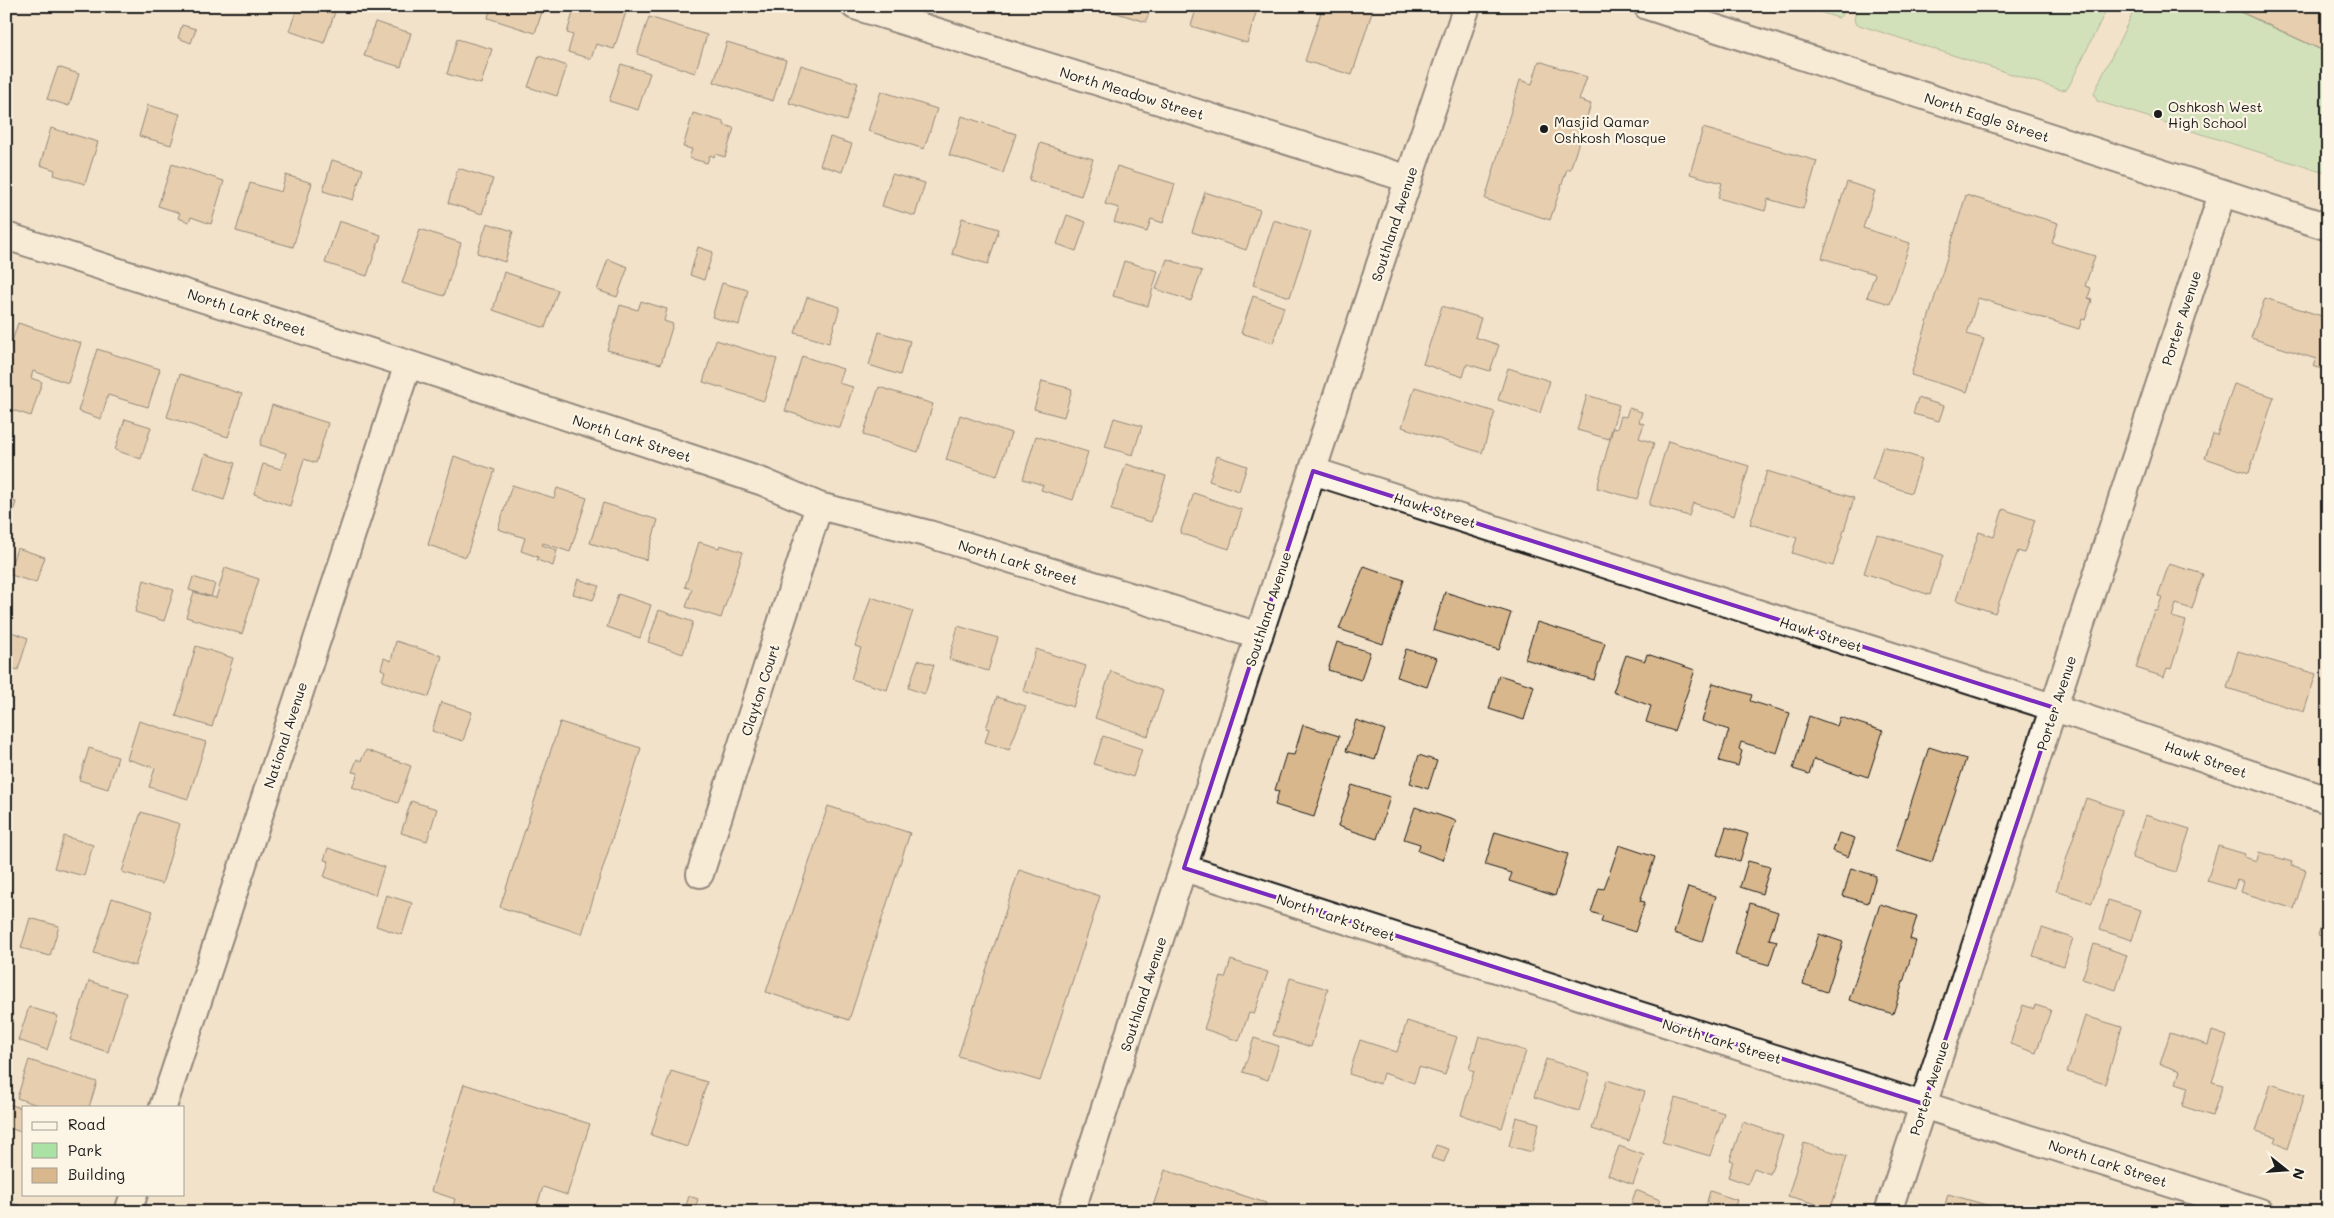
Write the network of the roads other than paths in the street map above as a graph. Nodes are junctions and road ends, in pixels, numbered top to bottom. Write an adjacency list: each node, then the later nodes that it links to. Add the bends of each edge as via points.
1 (855, 6): 4 (street, North Meadow Street)
2 (1467, 6): 4 (street, Southland Avenue)
3 (1647, 6): 5 (street, North Eagle Street)
4 (1409, 179): 9 (street, Southland Avenue)
5 (2222, 194): 6 (street, North Eagle Street); 12 (street, Porter Avenue)
6 (2328, 227)
7 (6, 236): 8 (street, North Lark Street)
8 (408, 364): 10 (street, North Lark Street, via 763,482); 17 (street, National Avenue)
9 (1313, 471): 11 (street, Southland Avenue); 12 (street, Hawk Street)
10 (819, 506): 11 (street, North Lark Street, via 929,534); 15 (street, Clayton Court)
11 (1260, 636): 14 (street, Southland Avenue)
12 (2055, 708): 13 (street, Hawk Street); 16 (street, Porter Avenue)
13 (2328, 800)
14 (1184, 868): 16 (street, North Lark Street); 20 (street, Southland Avenue)
15 (700, 874)
16 (1924, 1104): 21 (street, Porter Avenue); 22 (street, North Lark Street)
17 (162, 1106)
18 (133, 1196): 19 (street)
19 (128, 1212)
20 (1071, 1212)
21 (1888, 1212)
22 (2260, 1212)

